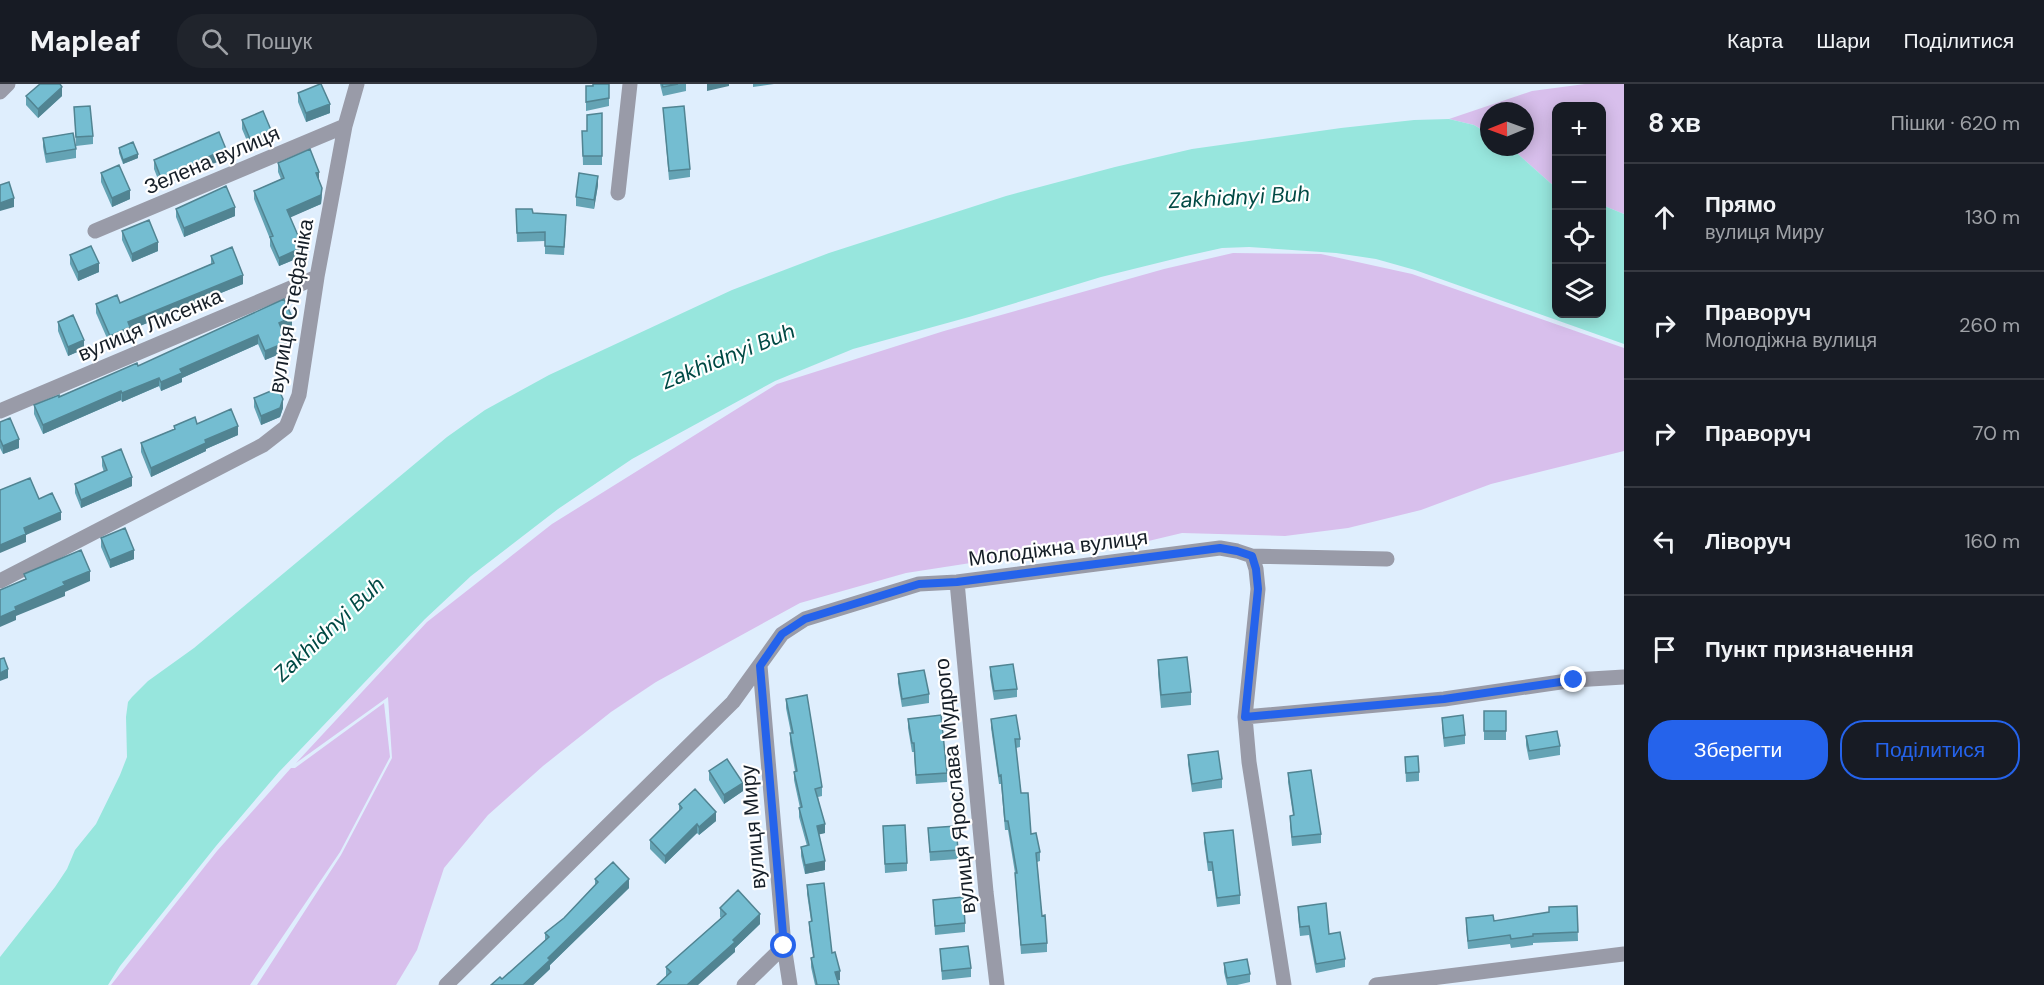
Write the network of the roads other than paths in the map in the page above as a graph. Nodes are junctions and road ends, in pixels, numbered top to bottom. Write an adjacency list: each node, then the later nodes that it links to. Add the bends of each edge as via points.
1 (8, 84): 4 (street)
2 (357, 84): 5 (street, вулиця Стефаніка)
3 (630, 84): 6 (street)
4 (0, 92)
5 (345, 126): 7 (street, Зелена вулиця); 8 (street, вулиця Стефаніка)
6 (618, 193)
7 (95, 231)
8 (317, 277): 9 (street, вулиця Лисенка); 12 (street, вулиця Стефаніка, via 299,395 286,427 278,435)
9 (0, 411)
10 (1252, 556): 11 (street, Молодіжна вулиця); 13 (street, Молодіжна вулиця, via 1220,548); 16 (street, via 1258,589)
11 (1387, 559)
12 (0, 581)
13 (957, 582): 14 (street, Молодіжна вулиця, via 919,584 805,619 782,634); 22 (street, вулиця Ярослава Мудрого)
14 (760, 666): 17 (street, вулиця Миру); 19 (street, Молодіжна вулиця, via 733,702)
15 (1624, 677): 16 (street)
16 (1245, 717): 23 (street)
17 (784, 946): 20 (street); 21 (street, вулиця Миру)
18 (1624, 954): 24 (street)
19 (446, 985)
20 (744, 985)
21 (790, 985)
22 (997, 985)
23 (1284, 985)
24 (1376, 985)

